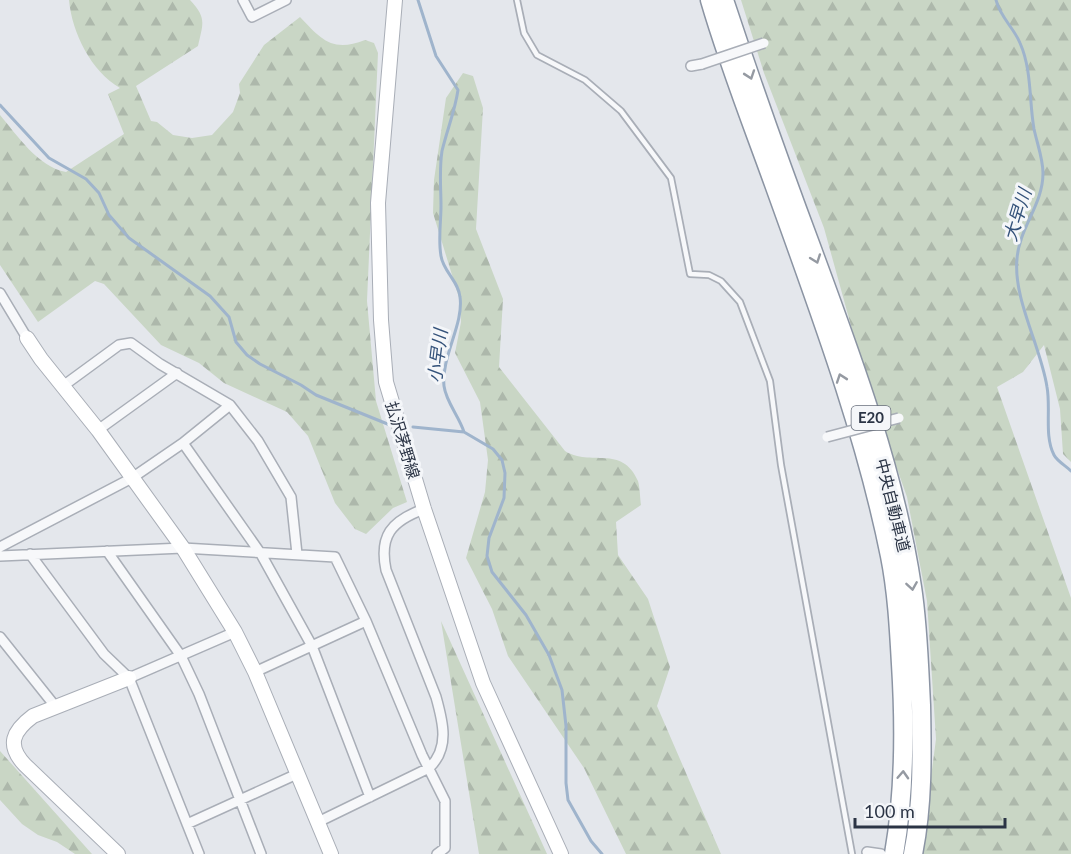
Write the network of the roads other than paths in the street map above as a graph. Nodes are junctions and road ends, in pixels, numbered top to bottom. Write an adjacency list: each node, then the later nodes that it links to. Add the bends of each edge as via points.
1 (243, 0): 2 (street, via 252,17)
2 (286, 0)
3 (395, 0): 19 (street, 払沢茅野線, via 378,203 382,338 386,382)
4 (517, 0): 48 (lane, via 524,33 537,55 585,80 621,111 671,178 690,274 709,275 721,281 740,302 770,381 781,465)
5 (710, 0): 50 (highway, 中央自動車道 / E20, one-way to 5, via 902,794 904,712 890,558 849,402)
6 (724, 0): 51 (highway, 中央自動車道 / E20, one-way to 51, via 856,370 904,545 917,627 921,711 920,798)
7 (768, 41): 8 (street, bridge)
8 (691, 66)
9 (0, 293): 10 (street)
10 (27, 338): 12 (street)
11 (177, 373): 12 (street, via 131,343 118,345); 13 (street); 15 (street)
12 (63, 386): 15 (street)
13 (230, 405): 17 (street); 25 (street, via 258,441 291,497)
14 (903, 417): 16 (street, bridge)
15 (98, 430): 18 (street)
16 (825, 438)
17 (183, 443): 18 (street); 24 (street)
18 (132, 478): 20 (street); 21 (street)
19 (424, 509): 35 (street, via 392,527 382,554 442,718 441,751); 47 (street, 払沢茅野線, via 483,683)
20 (0, 547)
21 (183, 548): 22 (street); 24 (street); 28 (street)
22 (106, 551): 23 (street); 31 (street)
23 (30, 554): 26 (street); 33 (street, via 104,654)
24 (261, 554): 25 (street); 30 (street)
25 (297, 554): 27 (street, via 336,557)
26 (0, 556)
27 (366, 621): 30 (street); 35 (street)
28 (235, 632): 31 (street); 32 (street)
29 (0, 637): 34 (street)
30 (312, 646): 32 (street); 37 (street)
31 (181, 656): 33 (street); 38 (street)
32 (255, 672): 36 (street)
33 (129, 678): 34 (street); 40 (street)
34 (55, 706): 42 (street, via 33,716 15,734 18,758)
35 (429, 768): 37 (street); 46 (street, via 446,808 445,848)
36 (297, 774): 38 (street); 39 (street)
37 (370, 797): 39 (street)
38 (241, 801): 40 (street); 44 (street)
39 (318, 822): 45 (street)
40 (187, 824): 43 (street)
41 (867, 852): 49 (street)
42 (118, 854)
43 (199, 854)
44 (261, 854)
45 (331, 854)
46 (437, 854)
47 (561, 854)
48 (852, 854)
49 (881, 854)
50 (894, 854)
51 (913, 854)

